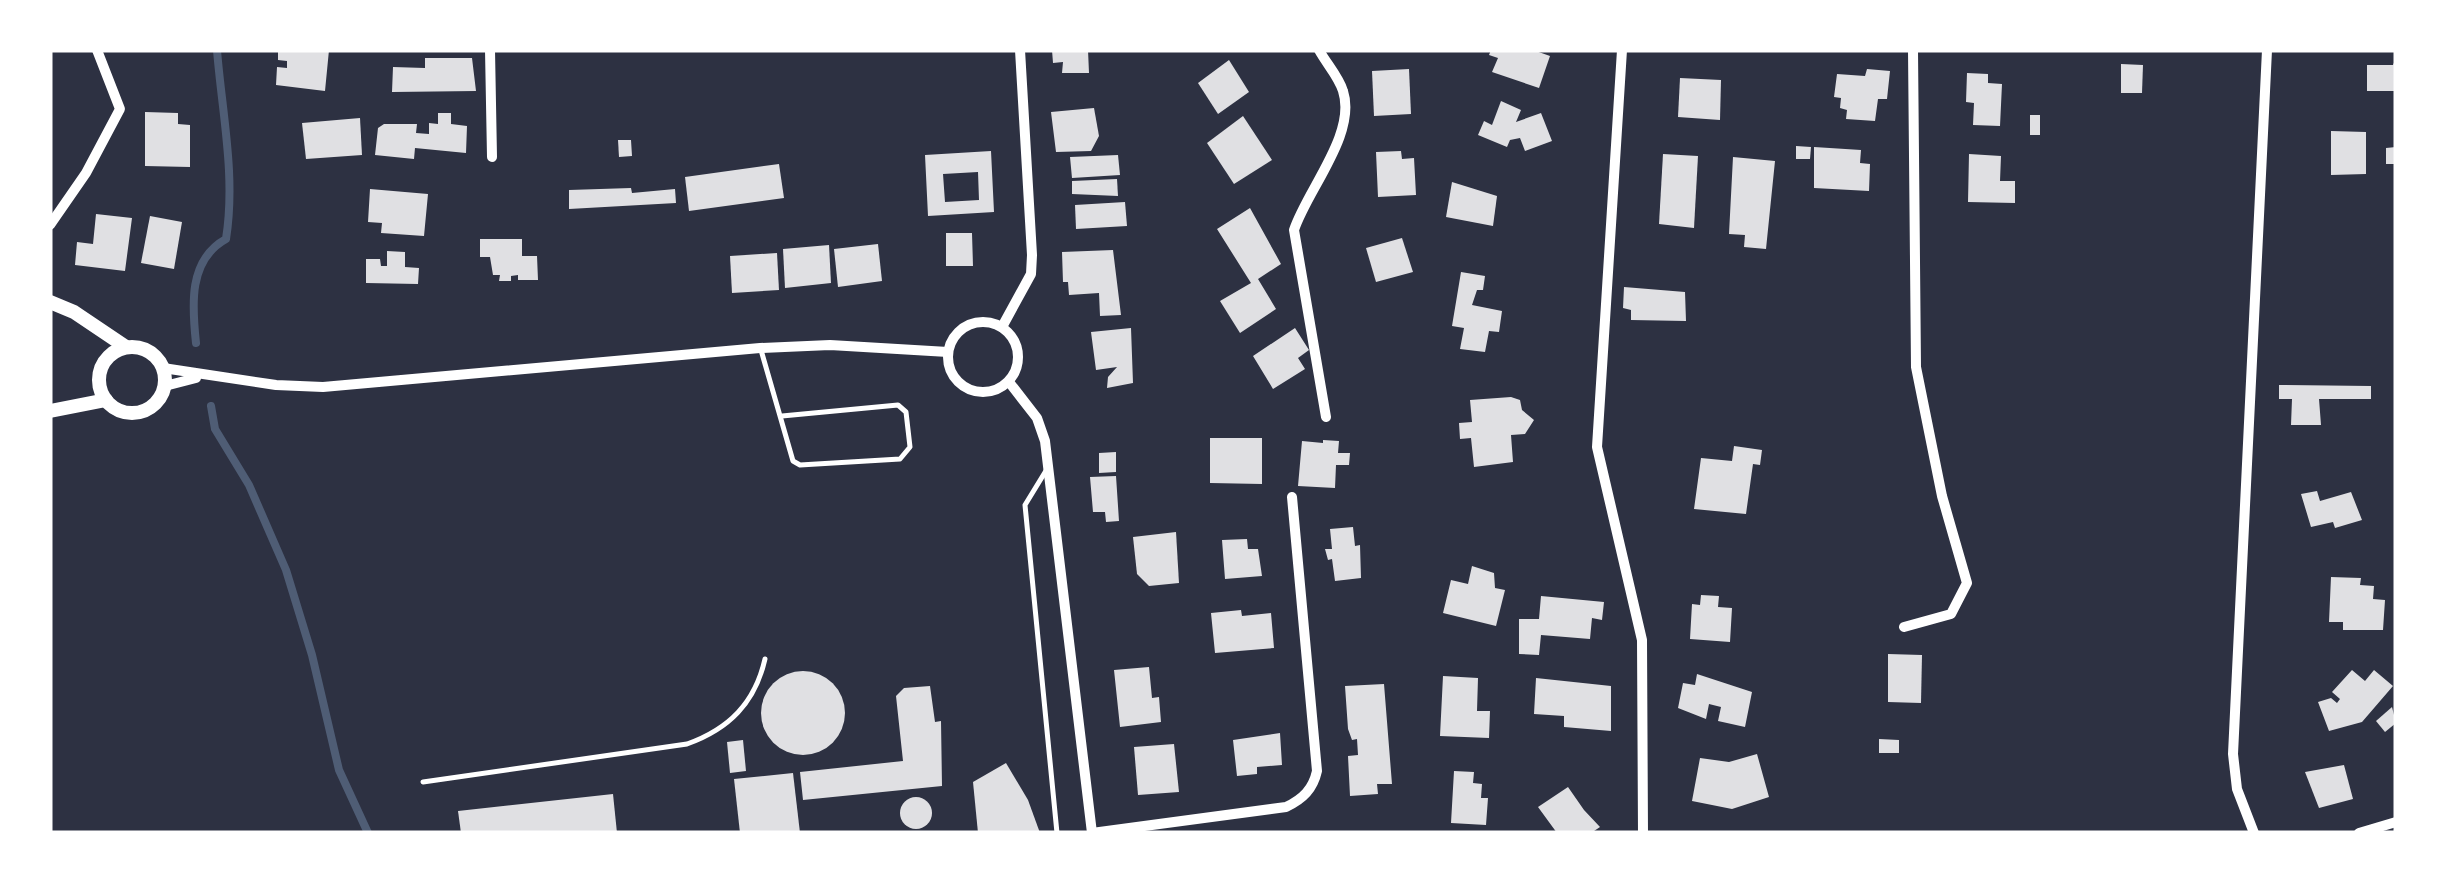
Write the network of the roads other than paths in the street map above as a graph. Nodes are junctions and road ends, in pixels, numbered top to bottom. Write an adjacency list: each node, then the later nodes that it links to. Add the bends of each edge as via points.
1 (98, 50): 9 (street, via 120,109)
2 (490, 50): 8 (street)
3 (1020, 50): 12 (street, via 1032,255 1030,274)
4 (1319, 50): 26 (street, via 1344,92 1343,123 1294,230)
5 (1622, 50): 35 (street, via 1597,447 1642,640)
6 (1913, 50): 29 (street, via 1916,367 1967,583 1950,614)
7 (2267, 50): 36 (street, via 2233,754)
8 (492, 157)
9 (50, 225)
10 (50, 302): 11 (street)
11 (90, 323): 13 (street); 16 (street)
12 (1002, 327): 15 (street, via 973,323 956,334); 19 (street, via 1018,353)
13 (126, 347): 16 (street); 17 (street, via 152,352)
14 (760, 348): 15 (street); 18 (street, via 322,387); 25 (lane)
15 (948, 352): 19 (street, via 954,377 968,389 988,392)
16 (106, 358): 20 (street)
17 (164, 368): 18 (street); 21 (street)
18 (202, 376): 21 (street)
19 (1008, 382): 27 (street, via 1038,418)
20 (99, 384): 22 (street); 23 (street)
21 (165, 386): 22 (street, via 145,410 124,412)
22 (106, 400): 23 (street)
23 (72, 404): 24 (street)
24 (50, 411)
25 (782, 416): 25 (lane, via 800,466 900,460 910,447 906,412 898,405)
26 (1326, 417)
27 (1049, 466): 33 (lane, via 1025,505); 34 (street)
28 (1292, 497): 34 (street, via 1314,782 1286,807)
29 (1904, 627)
30 (764, 658): 31 (lane, via 760,683 746,705 714,734 687,744)
31 (423, 782)
32 (2396, 822): 37 (street)
33 (1057, 833)
34 (1092, 833)
35 (1643, 833)
36 (2254, 833)
37 (2359, 833)

